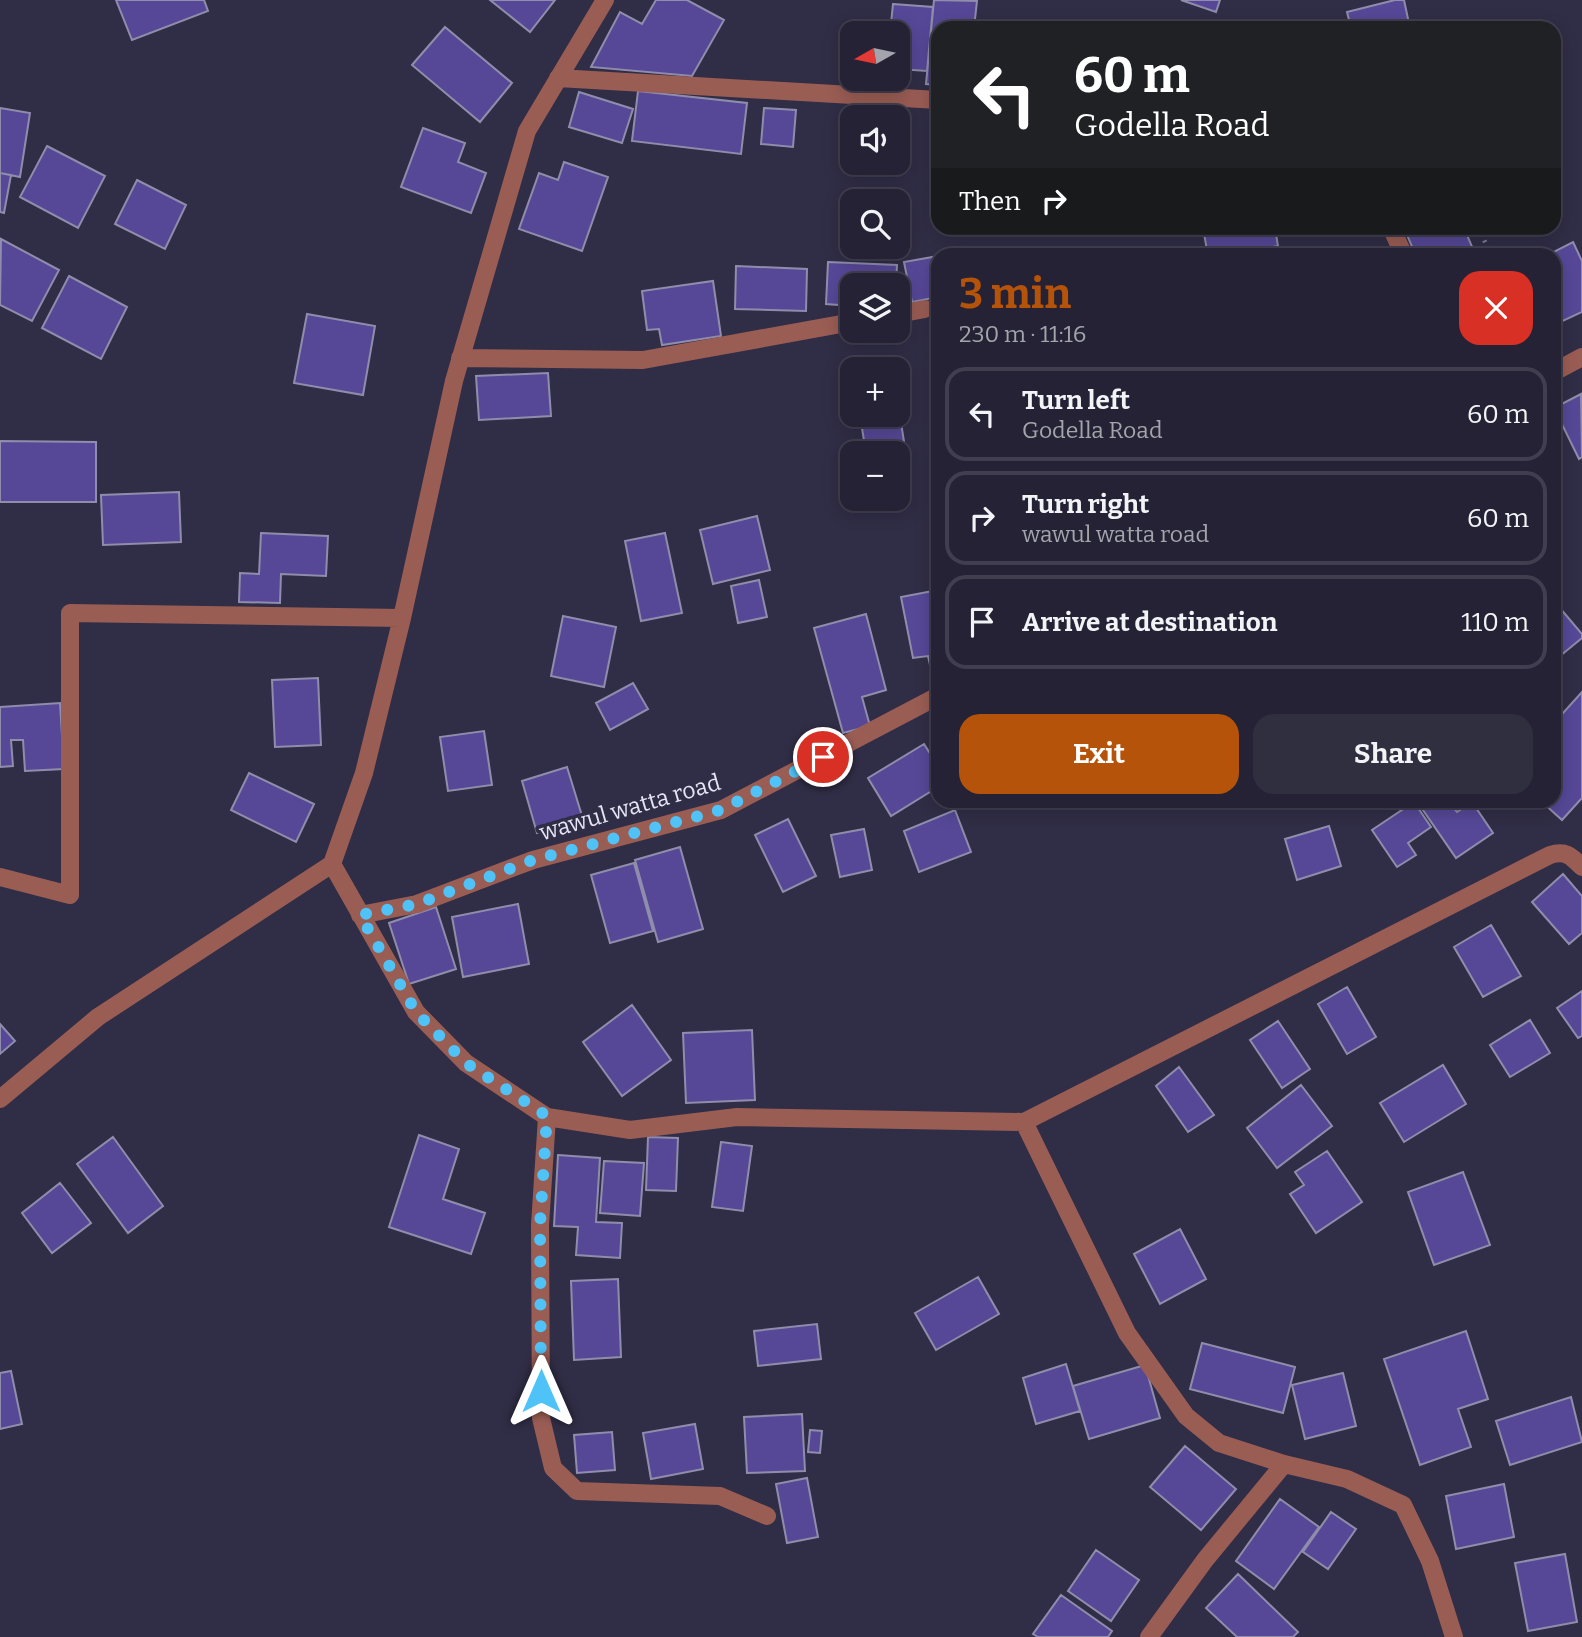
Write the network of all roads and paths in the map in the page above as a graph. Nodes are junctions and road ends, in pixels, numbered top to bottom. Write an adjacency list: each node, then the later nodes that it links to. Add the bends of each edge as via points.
1 (605, 0): 2 (street)
2 (558, 78): 3 (street); 8 (street, via 527,131)
3 (931, 100)
4 (926, 309): 5 (street)
5 (910, 312)
6 (840, 324): 8 (street, via 643,360)
7 (1582, 357): 9 (street)
8 (460, 358): 10 (street)
9 (1561, 368)
10 (402, 618): 12 (street, via 364,773); 14 (street, via 70,613 71,895)
11 (931, 700): 15 (street, wawul watta road, via 721,810 533,860 417,904)
12 (332, 864): 15 (street); 16 (street, via 98,1017)
13 (1582, 867): 18 (street, via 1571,855 1550,855)
14 (0, 877)
15 (360, 915): 17 (street, via 416,1012 466,1063)
16 (0, 1099)
17 (547, 1116): 18 (street, via 630,1130 737,1117); 20 (street, via 540,1225 541,1418 553,1468 577,1491 720,1496)
18 (1024, 1122): 19 (street, via 1127,1332 1186,1416 1219,1443)
19 (1284, 1464): 21 (street); 22 (street, via 1347,1479 1403,1505 1430,1561)
20 (767, 1516)
21 (1149, 1637)
22 (1454, 1637)

